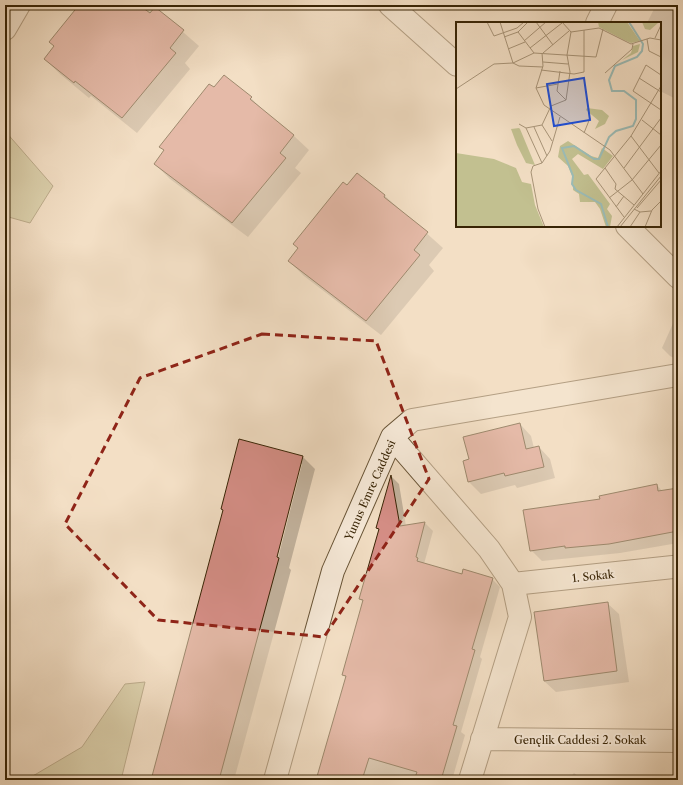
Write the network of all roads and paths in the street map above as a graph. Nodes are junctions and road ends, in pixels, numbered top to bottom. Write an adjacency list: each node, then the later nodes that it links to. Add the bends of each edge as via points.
1 (18, 5): 5 (street)
2 (390, 5): 6 (street)
3 (606, 5): 4 (street)
4 (598, 22)
5 (5, 30)
6 (456, 64)
7 (628, 227): 8 (street)
8 (678, 277)
9 (678, 375): 10 (street, Yunus Emre Caddesi, via 412,420)
10 (392, 437): 12 (street, via 489,548); 15 (street, Yunus Emre Caddesi, via 333,571)
11 (673, 567): 12 (street, 1. Sokak)
12 (513, 584): 13 (street, via 520,617)
13 (482, 739): 14 (street, Gençlik Caddesi 2. Sokak); 16 (street)
14 (678, 741)
15 (275, 780)
16 (470, 780)

